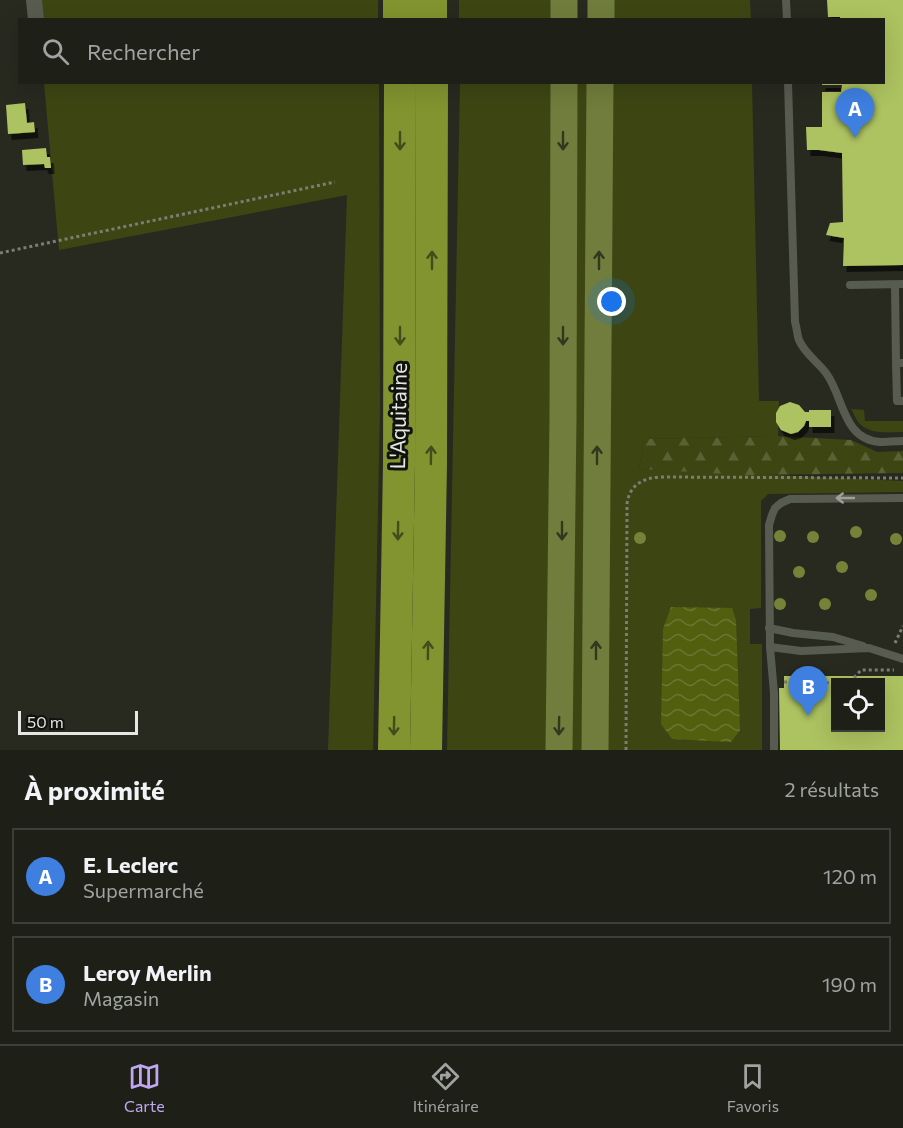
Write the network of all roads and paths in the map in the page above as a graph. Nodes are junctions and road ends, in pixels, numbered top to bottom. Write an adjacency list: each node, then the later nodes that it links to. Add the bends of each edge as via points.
1 (34, 0): 7 (street)
2 (399, 0): 8 (highway)
3 (431, 0): 9 (highway)
4 (564, 0): 10 (main road)
5 (601, 0): 11 (main road)
6 (786, 0): 12 (lane)
7 (36, 18)
8 (399, 18)
9 (431, 18)
10 (564, 18)
11 (601, 18)
12 (787, 18)
13 (400, 84): 37 (highway, L'Aquitaine, one-way to 37)
14 (432, 84): 38 (highway, L'Aquitaine, one-way to 14)
15 (564, 84): 39 (main road, one-way to 39)
16 (600, 84): 40 (main road, one-way to 16)
17 (789, 84): 24 (lane, via 795,322 799,341 826,373 853,429 870,440)
18 (335, 182): 19 (path)
19 (0, 253)
20 (899, 284): 21 (lane); 22 (lane)
21 (850, 285)
22 (900, 363): 23 (lane, via 897,401)
23 (903, 401)
24 (903, 441)
25 (903, 478): 41 (path, via 660,477 646,478 635,486 627,504)
26 (903, 498): 28 (lane, one-way to 28, via 790,499 775,508 769,535)
27 (903, 626): 29 (path)
28 (769, 628): 30 (lane); 31 (lane, via 833,637)
29 (894, 646)
30 (770, 647): 31 (lane, via 801,651); 42 (lane)
31 (869, 648): 32 (lane)
32 (903, 660)
33 (903, 670): 34 (path, via 861,670)
34 (854, 678)
35 (784, 682): 36 (path)
36 (831, 682)
37 (394, 750)
38 (426, 750)
39 (559, 750)
40 (595, 750)
41 (626, 750)
42 (774, 750)

